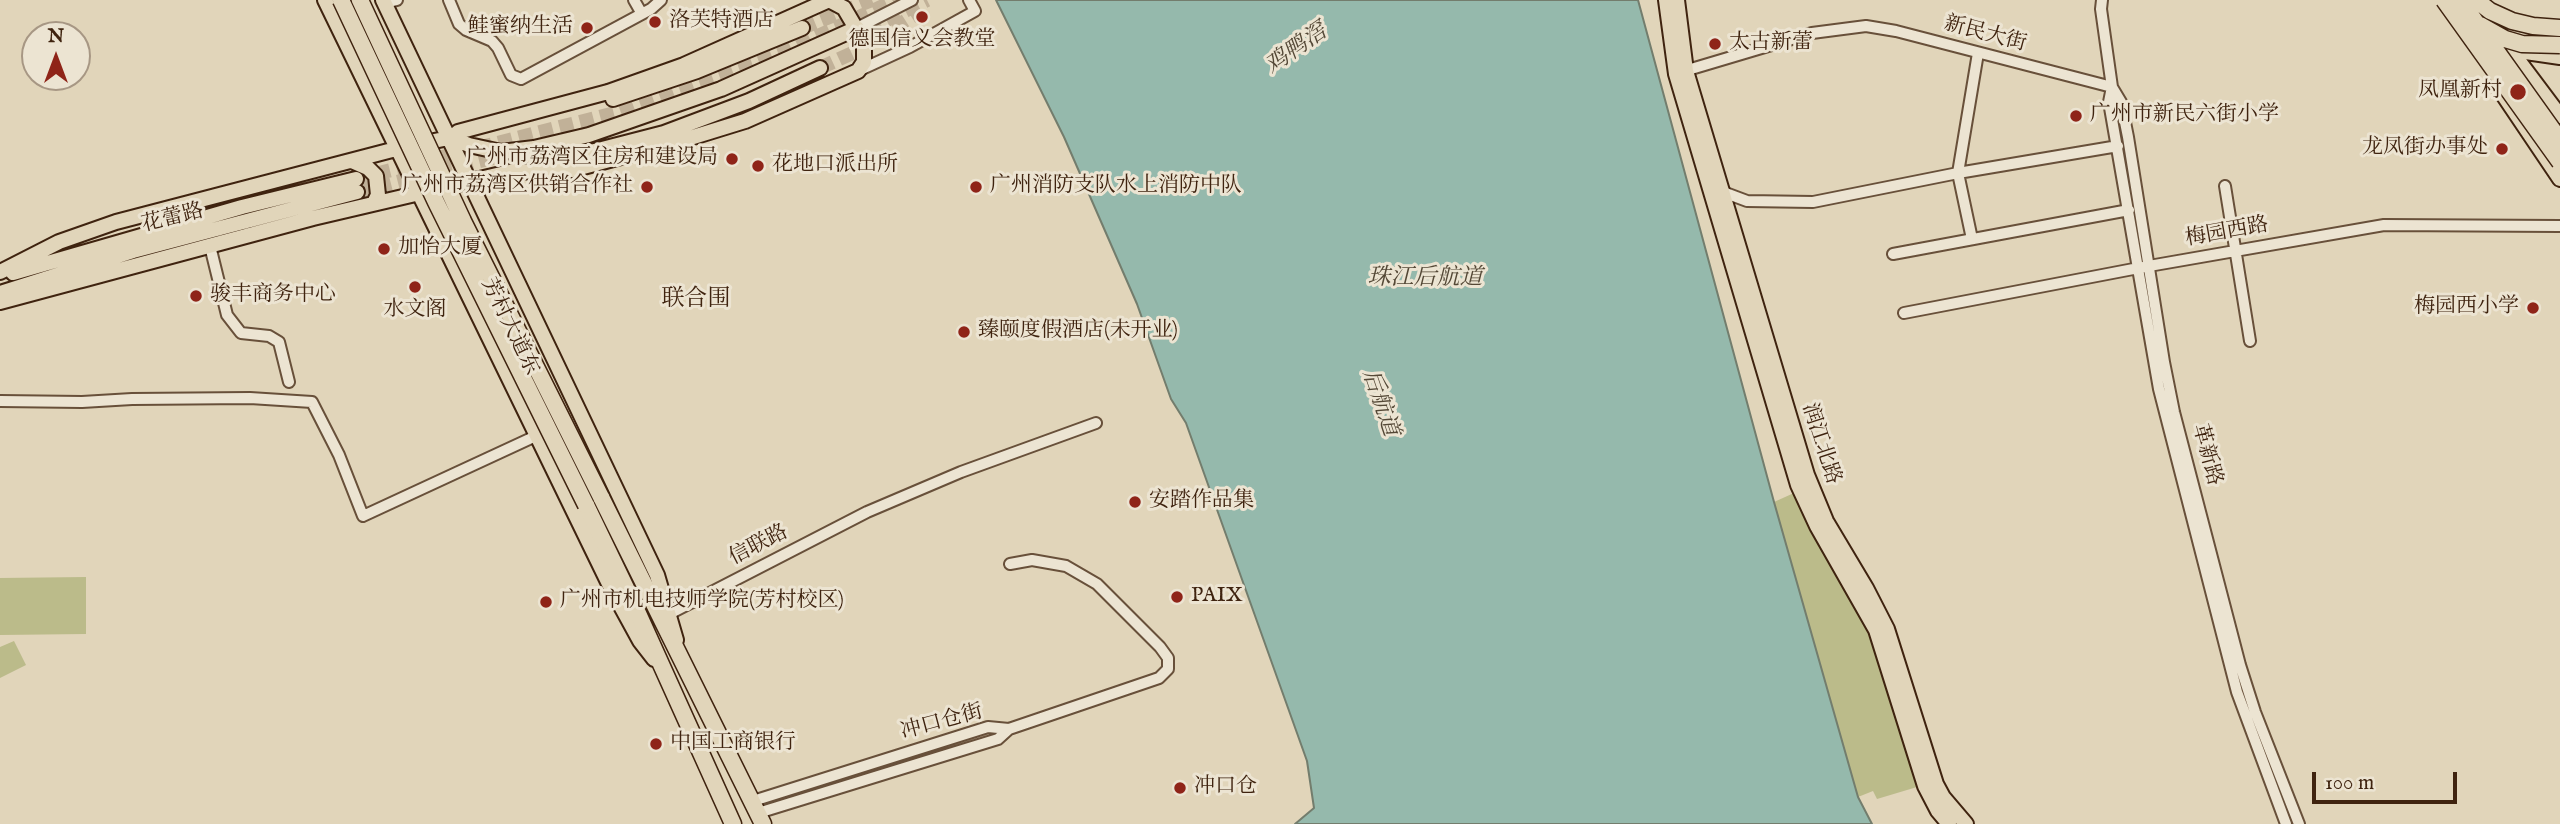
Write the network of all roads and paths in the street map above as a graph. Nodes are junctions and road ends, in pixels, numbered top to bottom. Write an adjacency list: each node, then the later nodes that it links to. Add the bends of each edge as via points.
1 (325, 0): 39 (main road, 芳村大道东)
2 (341, 0): 71 (highway, 芳村大道东, bridge)
3 (360, 0): 70 (highway, 芳村大道东, bridge, via 468,231)
4 (449, 0): 19 (street, via 459,24 492,41 511,75 521,79)
5 (634, 0): 19 (street)
6 (661, 0): 19 (street)
7 (830, 0): 20 (main road, via 844,8); 34 (main road, via 684,65 596,95 458,132)
8 (912, 0): 20 (street)
9 (969, 0): 29 (street, via 975,11)
10 (1666, 0): 27 (main road)
11 (1677, 0): 27 (main road)
12 (2102, 0): 30 (street, 革新路)
13 (2437, 0): 24 (main road)
14 (2444, 0): 41 (highway, bridge)
15 (2453, 0): 26 (highway, bridge, via 2469,18 2505,39 2534,46)
16 (2460, 0): 23 (main road, via 2487,31); 35 (highway, bridge)
17 (389, 1): 34 (main road, 芳村大道东)
18 (2486, 4): 22 (highway, bridge, via 2490,11 2512,21); 22 (main road, via 2506,24 2522,31 2544,34); 23 (main road); 23 (main road)
19 (642, 14)
20 (857, 28): 29 (main road, via 866,53); 34 (main road, via 722,89 590,135 501,152)
21 (802, 29): 34 (main road, via 640,92)
22 (2560, 30)
23 (2508, 46): 24 (street); 26 (main road); 26 (main road)
24 (2471, 48): 26 (main road, via 2490,56); 31 (main road)
25 (1978, 53): 27 (street, 新民大街, via 1866,26 1812,33); 30 (street, 新民大街); 43 (street)
26 (2548, 58): 31 (main road, via 2512,91); 32 (main road)
27 (1680, 65): 48 (main road, 润江北路); 74 (main road, 润江北路, via 1798,485 1816,526 1876,630 1923,779)
28 (820, 68): 42 (main road, via 664,133)
29 (858, 71): 42 (main road, via 745,121 677,142 572,170)
30 (2112, 87): 37 (street, 革新路, via 2109,102); 57 (street, 革新路, via 2121,102 2128,137)
31 (2509, 104): 36 (main road)
32 (2560, 116)
33 (2560, 123): 36 (main road, via 2541,128)
34 (451, 138): 39 (main road); 45 (main road, 芳村大道东)
35 (2560, 140)
36 (2534, 141): 41 (main road)
37 (2118, 146): 43 (street); 50 (street, 革新路)
38 (2560, 147): 41 (main road, via 2553,156)
39 (396, 149): 40 (main road); 47 (main road, 芳村大道东)
40 (352, 161): 49 (main road, via 376,176); 58 (main road, via 81,233)
41 (2556, 164): 44 (main road)
42 (510, 172): 45 (main road)
43 (1958, 173): 48 (street, via 1813,202 1747,201); 52 (street)
44 (2560, 179)
45 (470, 181): 47 (main road); 56 (main road, 芳村大道东)
46 (2225, 186): 54 (street)
47 (418, 192): 49 (main road); 59 (main road, 芳村大道东)
48 (1723, 192): 75 (main road, 润江北路, via 1815,498 1877,607 1936,784)
49 (374, 203): 53 (main road)
50 (2129, 210): 52 (street); 57 (street, 革新路)
51 (2560, 226): 54 (street, 梅园西路, via 2384,225)
52 (1972, 239): 55 (street)
53 (210, 246): 61 (main road); 64 (street, via 227,314 241,333 269,335 279,342)
54 (2235, 251): 57 (street, 梅园西路); 63 (street)
55 (1893, 254)
56 (507, 263): 59 (main road); 69 (main road, 芳村大道东, via 657,575)
57 (2144, 267): 62 (street, 梅园西路); 76 (street, 革新路, via 2159,389 2219,626 2237,692); 77 (street, 革新路, via 2174,412 2232,639)
58 (0, 274): 60 (main road, 花蕾路, via 242,207 356,185)
59 (464, 284): 67 (main road, 芳村大道东)
60 (0, 293)
61 (0, 302)
62 (1904, 313)
63 (2250, 341)
64 (289, 382)
65 (0, 401): 67 (street, via 250,398 312,402 363,516)
66 (1096, 423): 69 (street, 信联路, via 867,512)
67 (538, 435): 71 (main road, 芳村大道东, via 625,616)
68 (1010, 564): 72 (street, 冲口仓街, via 1032,560 1066,566 1097,584 1160,646 1168,658 1168,669 1160,678 1009,729 998,739)
69 (669, 614): 70 (main road, 芳村大道东)
70 (681, 658): 72 (highway, 芳村大道东)
71 (662, 667): 73 (highway, 芳村大道东)
72 (758, 813)
73 (733, 824)
74 (1949, 824)
75 (1966, 824)
76 (2286, 824)
77 (2299, 824)

